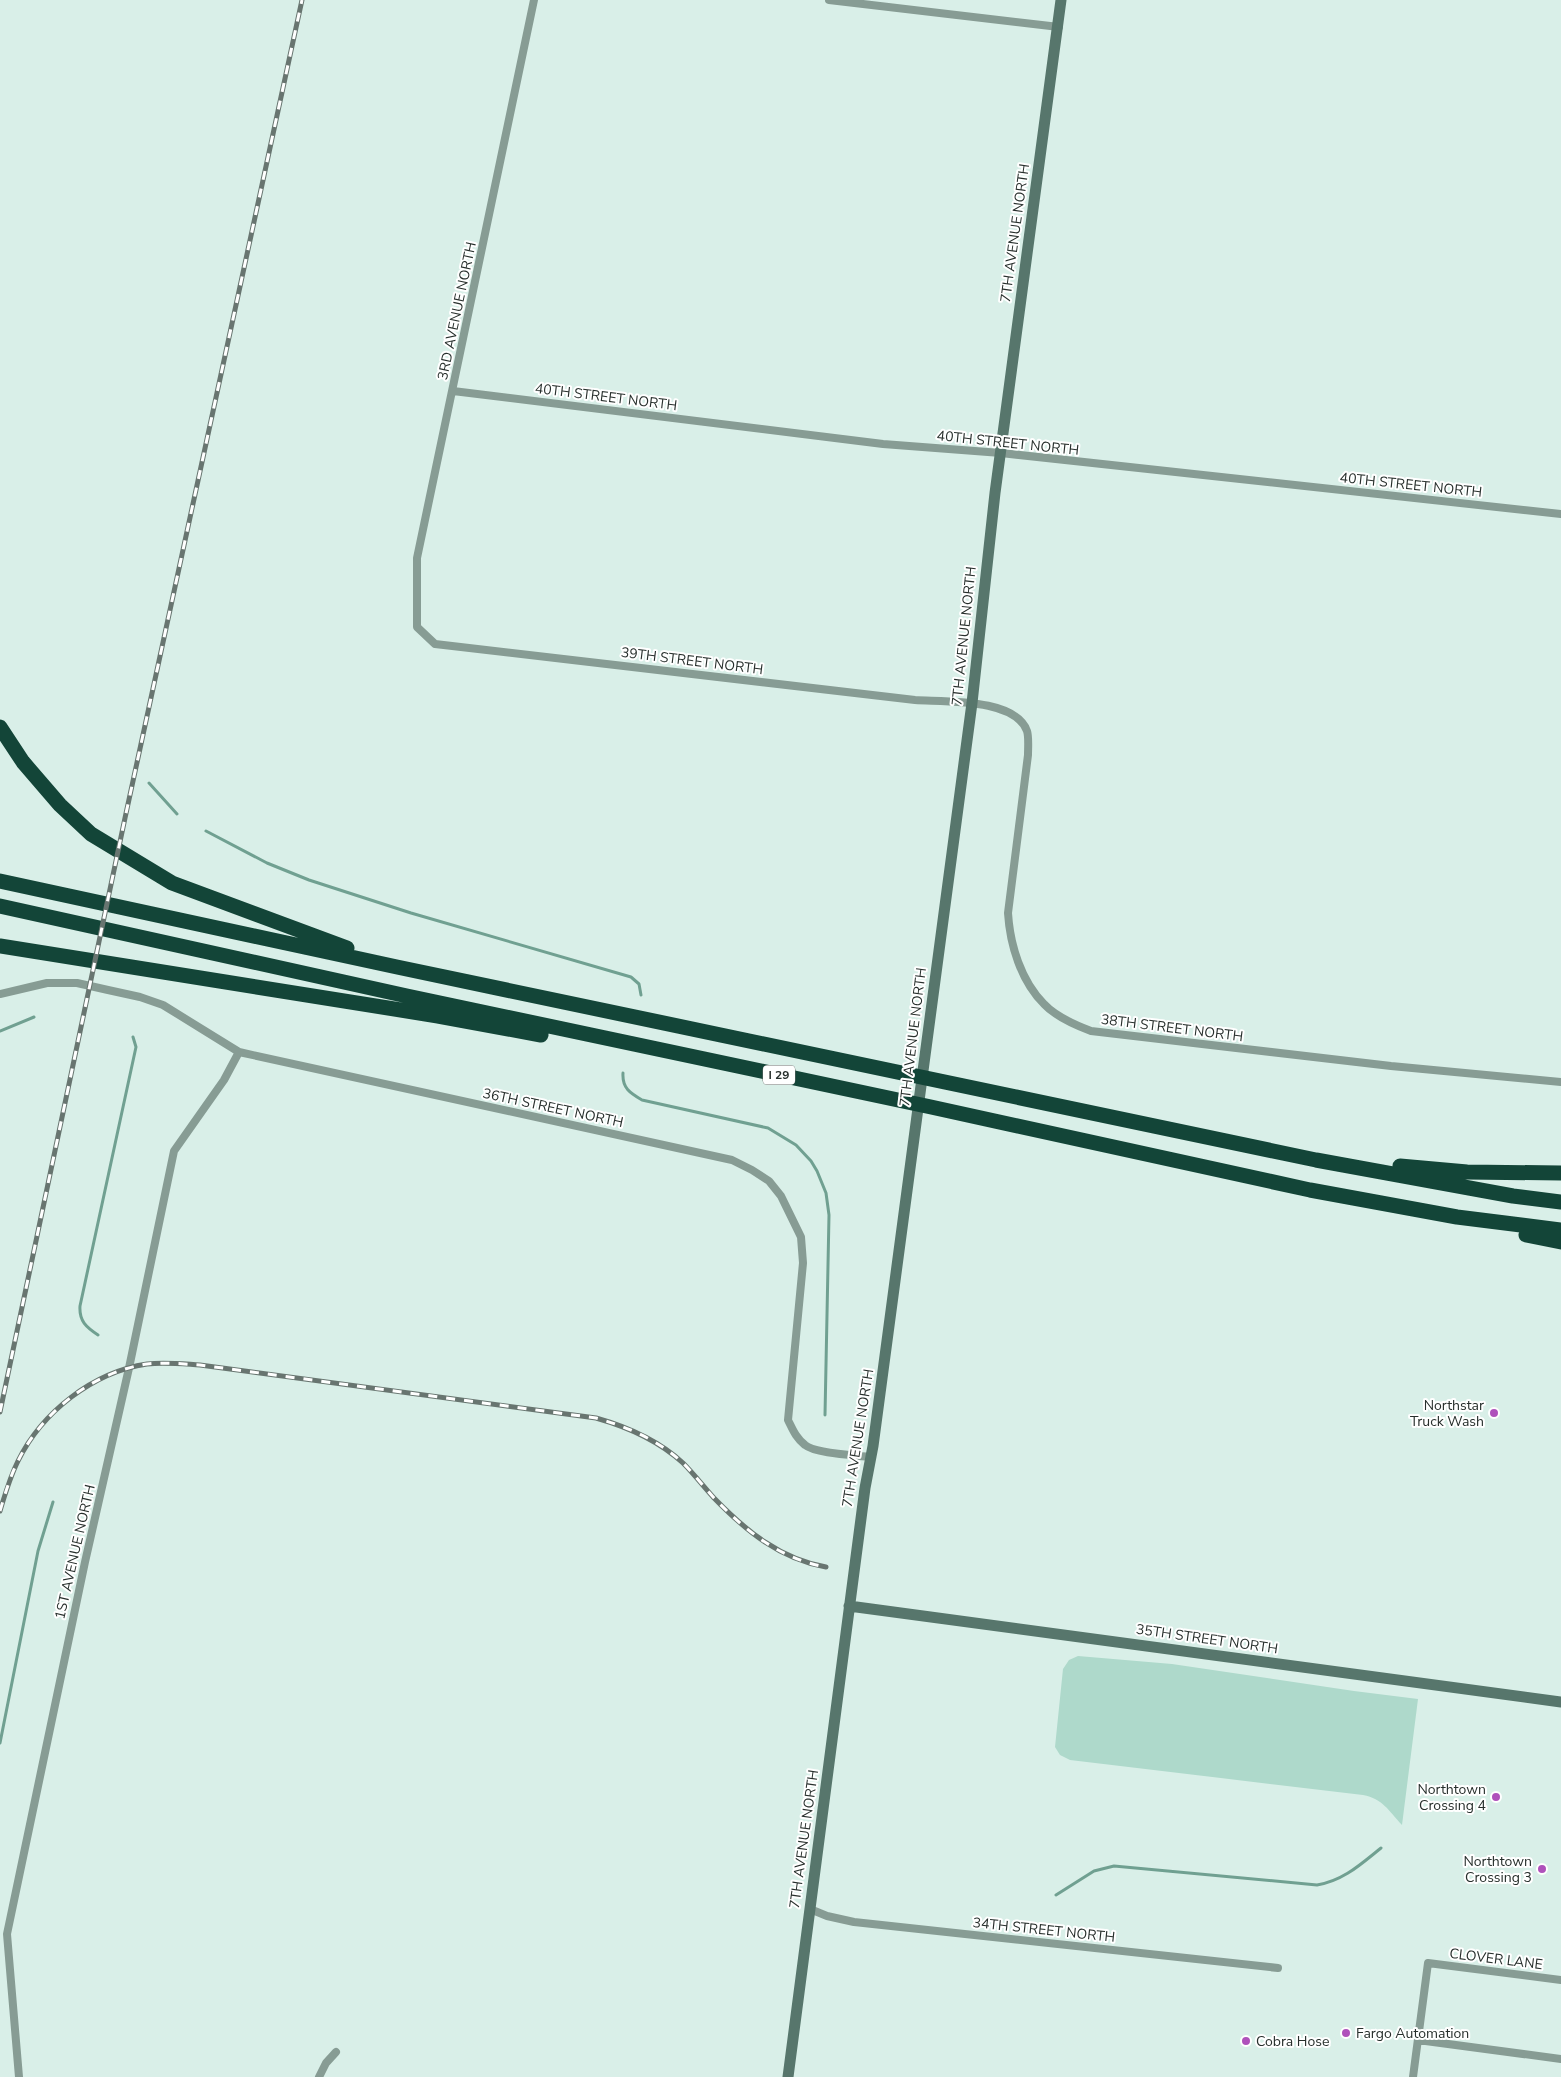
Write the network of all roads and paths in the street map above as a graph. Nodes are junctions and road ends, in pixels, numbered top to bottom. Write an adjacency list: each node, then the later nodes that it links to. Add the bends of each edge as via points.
1 (534, 0): 5 (street, 3RD AVENUE NORTH)
2 (829, 0): 4 (street)
3 (1061, 0): 4 (street, 7TH AVENUE NORTH)
4 (1059, 27): 6 (street, 7TH AVENUE NORTH)
5 (453, 391): 6 (street, 40TH STREET NORTH, via 883,444); 8 (street, 3RD AVENUE NORTH, via 417,558)
6 (1001, 453): 7 (street, 40TH STREET NORTH); 9 (street, 7TH AVENUE NORTH)
7 (1561, 514)
8 (417, 628): 9 (street, 39TH STREET NORTH, via 435,644 915,700)
9 (972, 703): 18 (street, 38TH STREET NORTH, via 1003,709 1020,720 1028,732 1028,755 1008,913 1009,933 1029,983 1045,1005 1072,1023 1091,1031); 25 (street, 7TH AVENUE NORTH)
10 (0, 727): 14 (highway, via 23,762 60,805 91,834 172,882)
11 (0, 881): 14 (highway, I 29)
12 (0, 906): 16 (highway, I 29)
13 (0, 946): 16 (highway, via 565,1039)
14 (397, 967): 19 (highway, I 29)
15 (0, 994): 17 (street, 36TH STREET NORTH, via 47,983 77,983 132,995 163,1005)
16 (665, 1051): 22 (highway, I 29, via 1310,1190)
17 (239, 1052): 25 (street, 36TH STREET NORTH, via 732,1160 752,1170 769,1181 781,1196 801,1237 803,1263 788,1420 795,1436 807,1447); 34 (street, 1ST AVENUE NORTH, via 224,1080 174,1151 85,1562 7,1934)
18 (1561, 1082)
19 (1316, 1160): 20 (highway, via 1467,1172); 21 (highway, I 29)
20 (1561, 1173)
21 (1561, 1202)
22 (1457, 1217): 23 (highway, I 29); 24 (highway)
23 (1561, 1230)
24 (1561, 1242)
25 (871, 1457): 26 (street, 7TH AVENUE NORTH)
26 (849, 1606): 27 (street, 35TH STREET NORTH); 28 (street, 7TH AVENUE NORTH)
27 (1561, 1702)
28 (810, 1909): 29 (street, 34TH STREET NORTH, via 854,1922); 36 (street, 7TH AVENUE NORTH)
29 (1278, 1968)
30 (1561, 1980): 31 (street, CLOVER LANE, via 1428,1963)
31 (1418, 2040): 33 (street); 37 (street)
32 (336, 2052): 35 (street)
33 (1561, 2059)
34 (19, 2077)
35 (319, 2077)
36 (788, 2077)
37 (1413, 2077)

